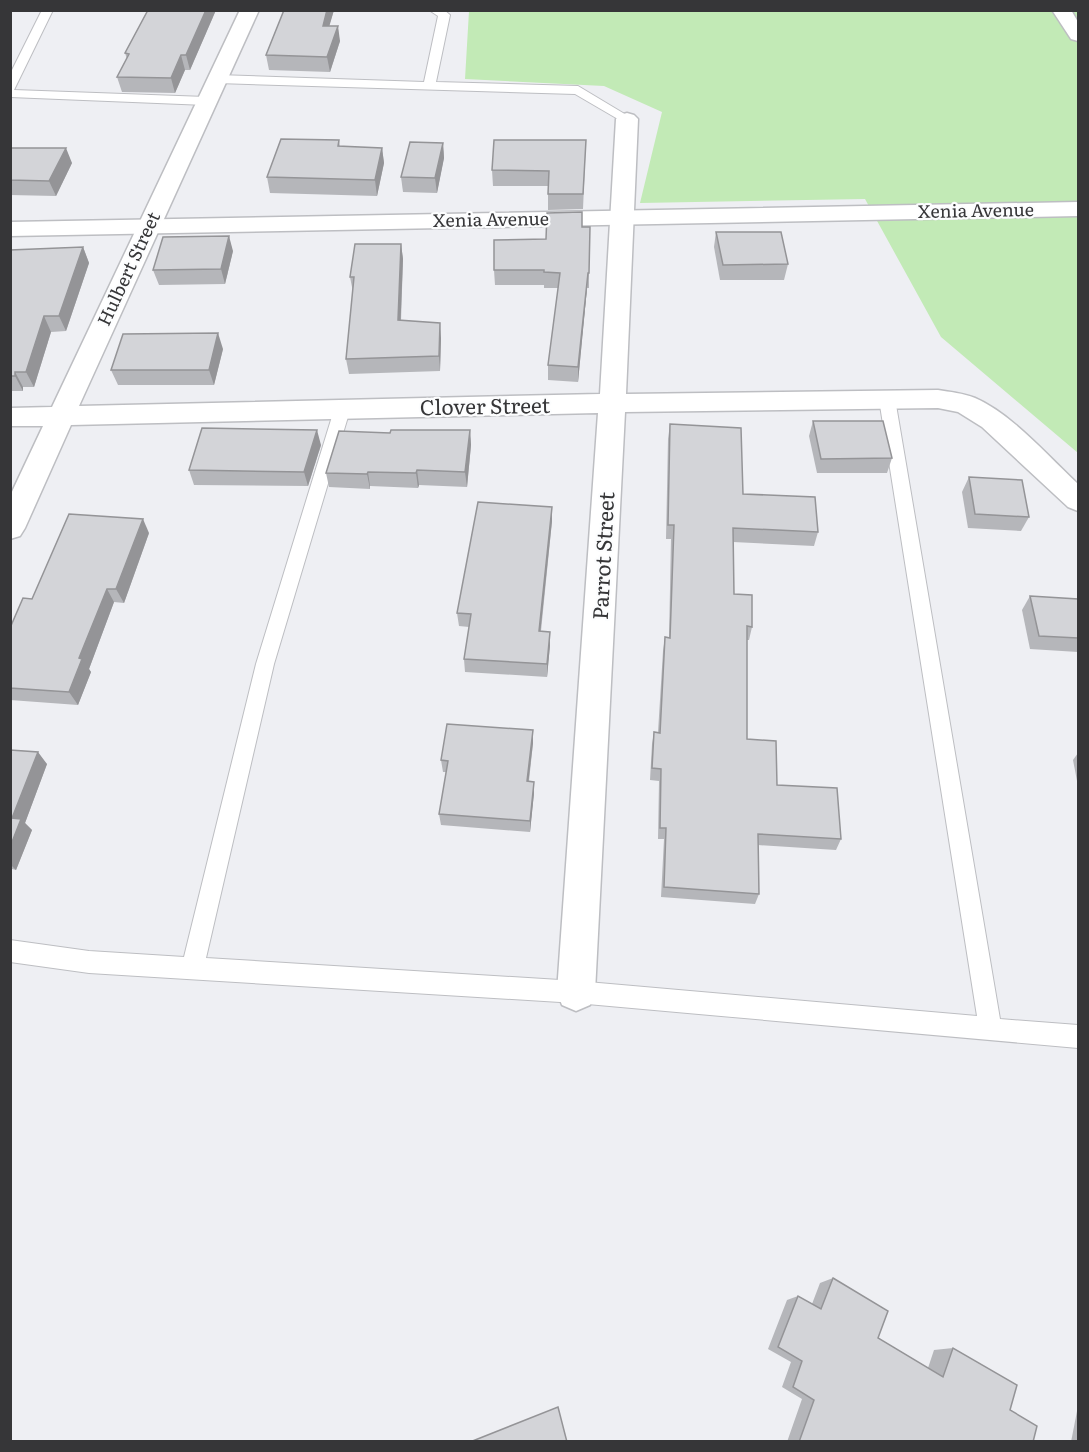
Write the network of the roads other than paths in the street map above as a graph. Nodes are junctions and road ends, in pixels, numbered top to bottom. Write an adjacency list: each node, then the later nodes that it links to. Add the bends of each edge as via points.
1 (48, 10): 8 (lane)
2 (250, 10): 6 (street, Hulbert Street)
3 (434, 10): 7 (lane, via 444,15)
4 (1061, 10): 5 (street)
5 (1078, 35)
6 (217, 79): 7 (lane); 10 (street, Hulbert Street)
7 (429, 85): 11 (lane, via 578,90)
8 (10, 87)
9 (10, 93): 10 (lane)
10 (206, 101): 14 (street, Hulbert Street)
11 (627, 119): 13 (street, Parrot Street)
12 (1078, 209): 13 (street, Xenia Avenue)
13 (621, 218): 14 (street, Xenia Avenue); 17 (street, Parrot Street)
14 (148, 226): 15 (street, Xenia Avenue); 19 (street, Hulbert Street)
15 (10, 229)
16 (887, 399): 17 (street, Clover Street); 21 (street, Clover Street, via 959,402 992,420); 26 (lane)
17 (611, 404): 18 (street, Clover Street); 25 (street, Parrot Street)
18 (342, 410): 19 (street, Clover Street); 24 (lane, via 265,664)
19 (61, 416): 20 (street, Clover Street); 22 (street, Hulbert Street)
20 (10, 417)
21 (1078, 500)
22 (10, 528)
23 (10, 951): 24 (lane, via 89,962)
24 (192, 969): 25 (lane)
25 (576, 992): 26 (lane)
26 (990, 1029): 27 (lane)
27 (1078, 1037)

